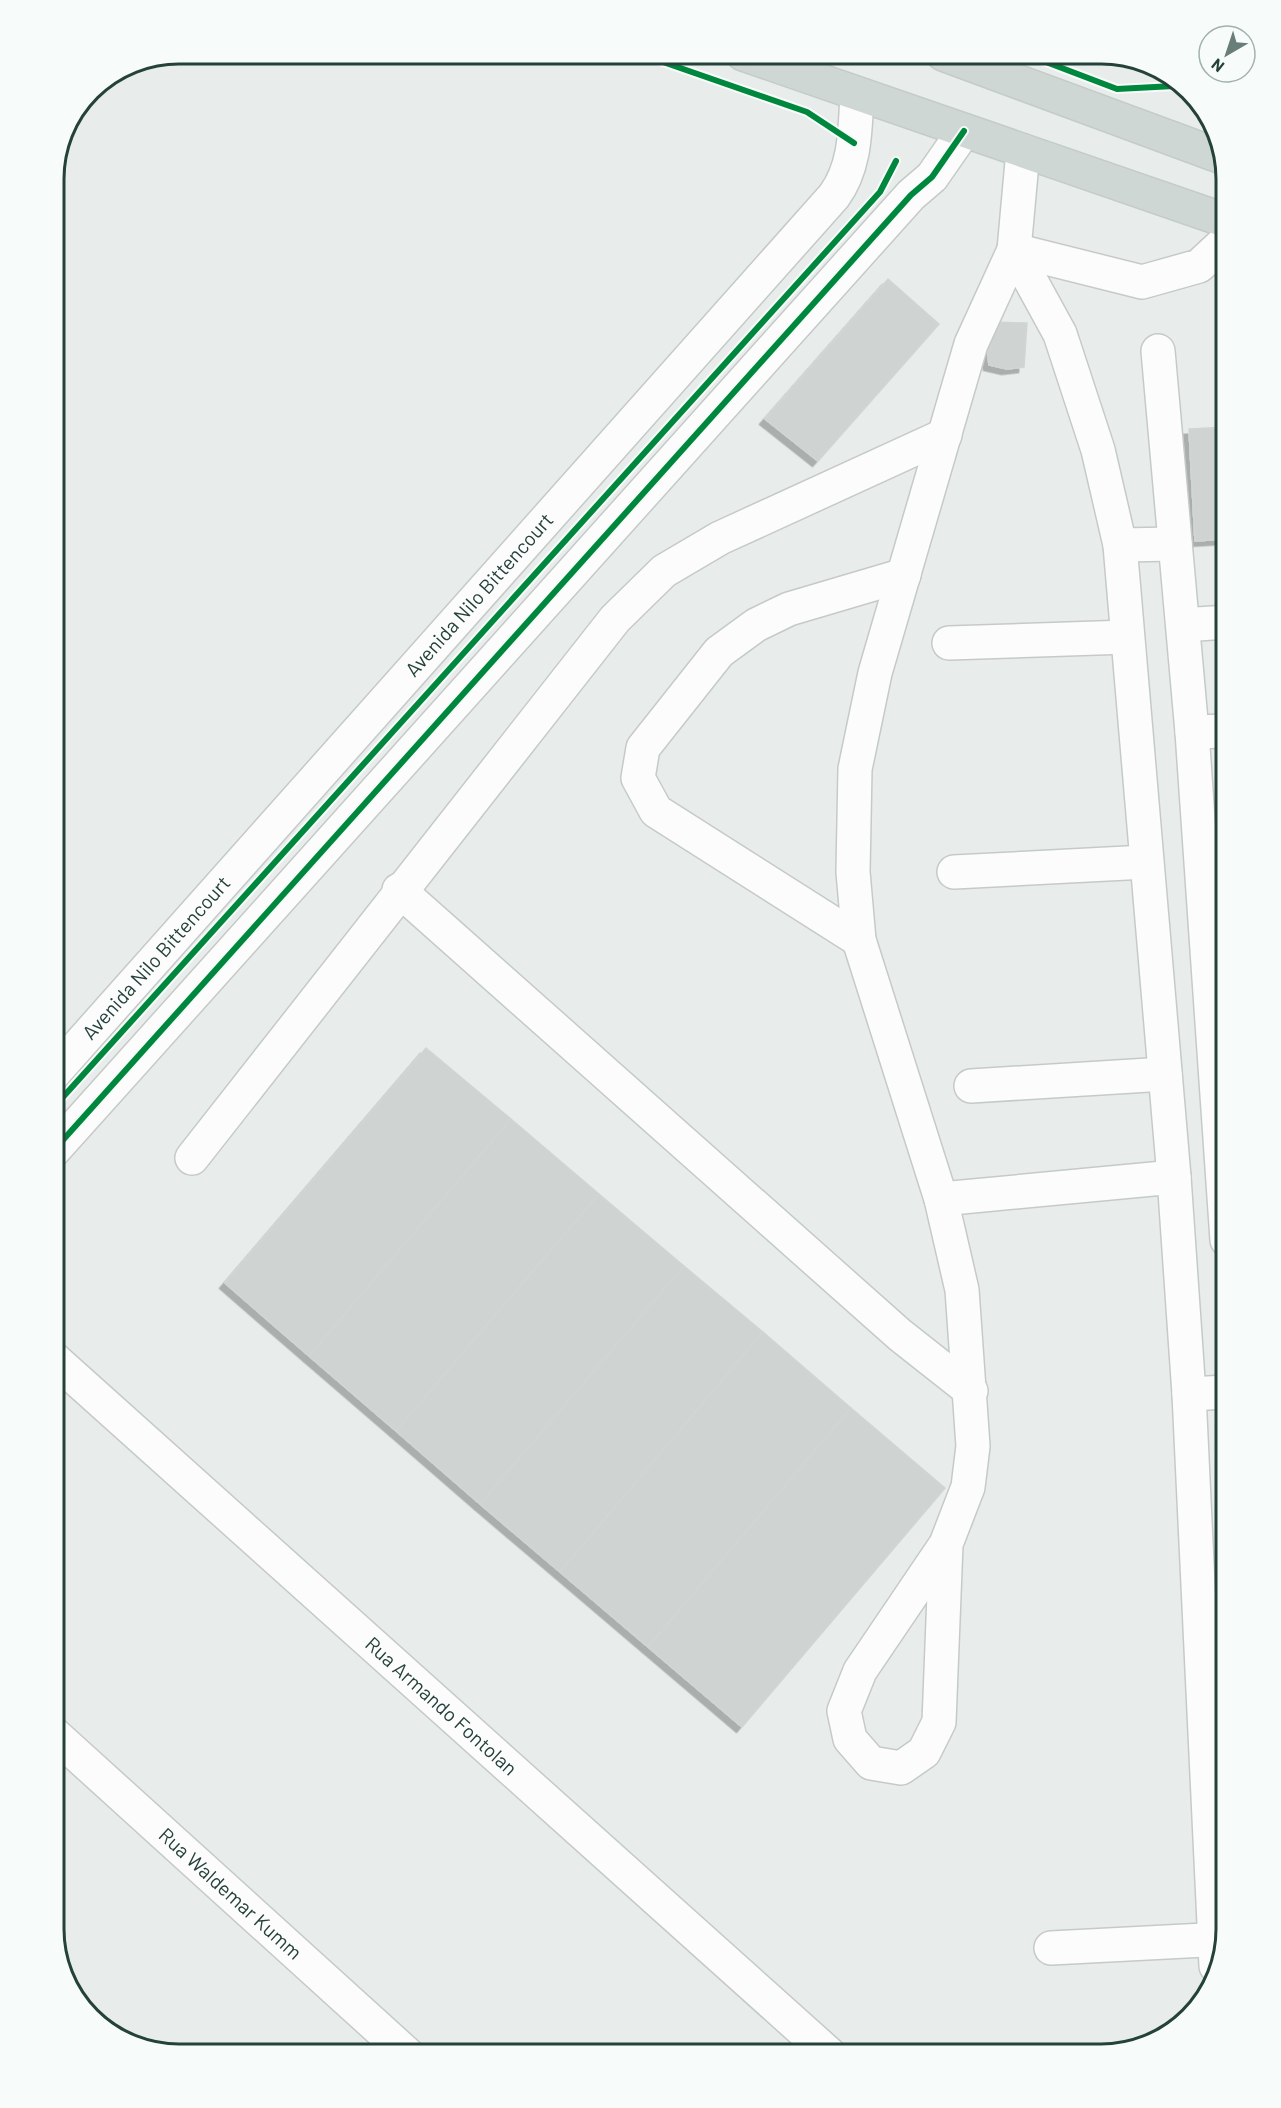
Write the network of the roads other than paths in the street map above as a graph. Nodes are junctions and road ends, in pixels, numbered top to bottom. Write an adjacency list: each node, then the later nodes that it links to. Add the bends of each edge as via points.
1 (773, 65): 3 (main road)
2 (972, 65): 6 (main road)
3 (857, 94): 4 (main road); 26 (street, Avenida Nilo Bittencourt, via 852,159 834,196)
4 (964, 131): 5 (main road); 29 (street, via 932,177)
5 (1023, 151): 7 (main road); 8 (street)
6 (1214, 154)
7 (1216, 216)
8 (1014, 250): 9 (street, via 1142,282 1199,266); 11 (street, via 971,344); 13 (street, via 1060,334 1098,450)
9 (1216, 250)
10 (1158, 351): 12 (street)
11 (945, 435): 14 (street); 23 (street, via 720,538 664,572 615,619)
12 (1175, 544): 13 (street); 16 (street)
13 (1120, 545): 17 (street)
14 (904, 575): 25 (street, via 875,673 855,769 853,872); 25 (street, via 789,609 756,625 719,652 643,748 638,778 657,811)
15 (1216, 623): 16 (street)
16 (1183, 625): 20 (street)
17 (1127, 637): 18 (street); 21 (street)
18 (949, 643)
19 (1216, 731): 20 (street)
20 (1192, 732): 24 (street)
21 (1146, 862): 22 (street); 27 (street)
22 (954, 872)
23 (399, 890): 30 (street); 34 (street, via 900,1335)
24 (1216, 939)
25 (859, 940): 32 (street)
26 (64, 1061)
27 (1165, 1074): 28 (street); 31 (street)
28 (971, 1086)
29 (64, 1138)
30 (192, 1158)
31 (1174, 1177): 32 (street); 36 (street)
32 (941, 1199): 34 (street, via 962,1290)
33 (64, 1368): 44 (street, Rua Armando Fontolan)
34 (971, 1391): 37 (street, via 974,1446 968,1487)
35 (1216, 1393): 36 (street)
36 (1189, 1394): 38 (street)
37 (946, 1544): 37 (street, via 939,1722 924,1752 901,1768 871,1763 850,1739 844,1712 860,1671)
38 (1213, 1600): 39 (street)
39 (1216, 1738)
40 (64, 1743): 43 (street, Rua Waldemar Kumm)
41 (1051, 1948): 42 (street)
42 (1215, 1948)
43 (395, 2043)
44 (818, 2044)

